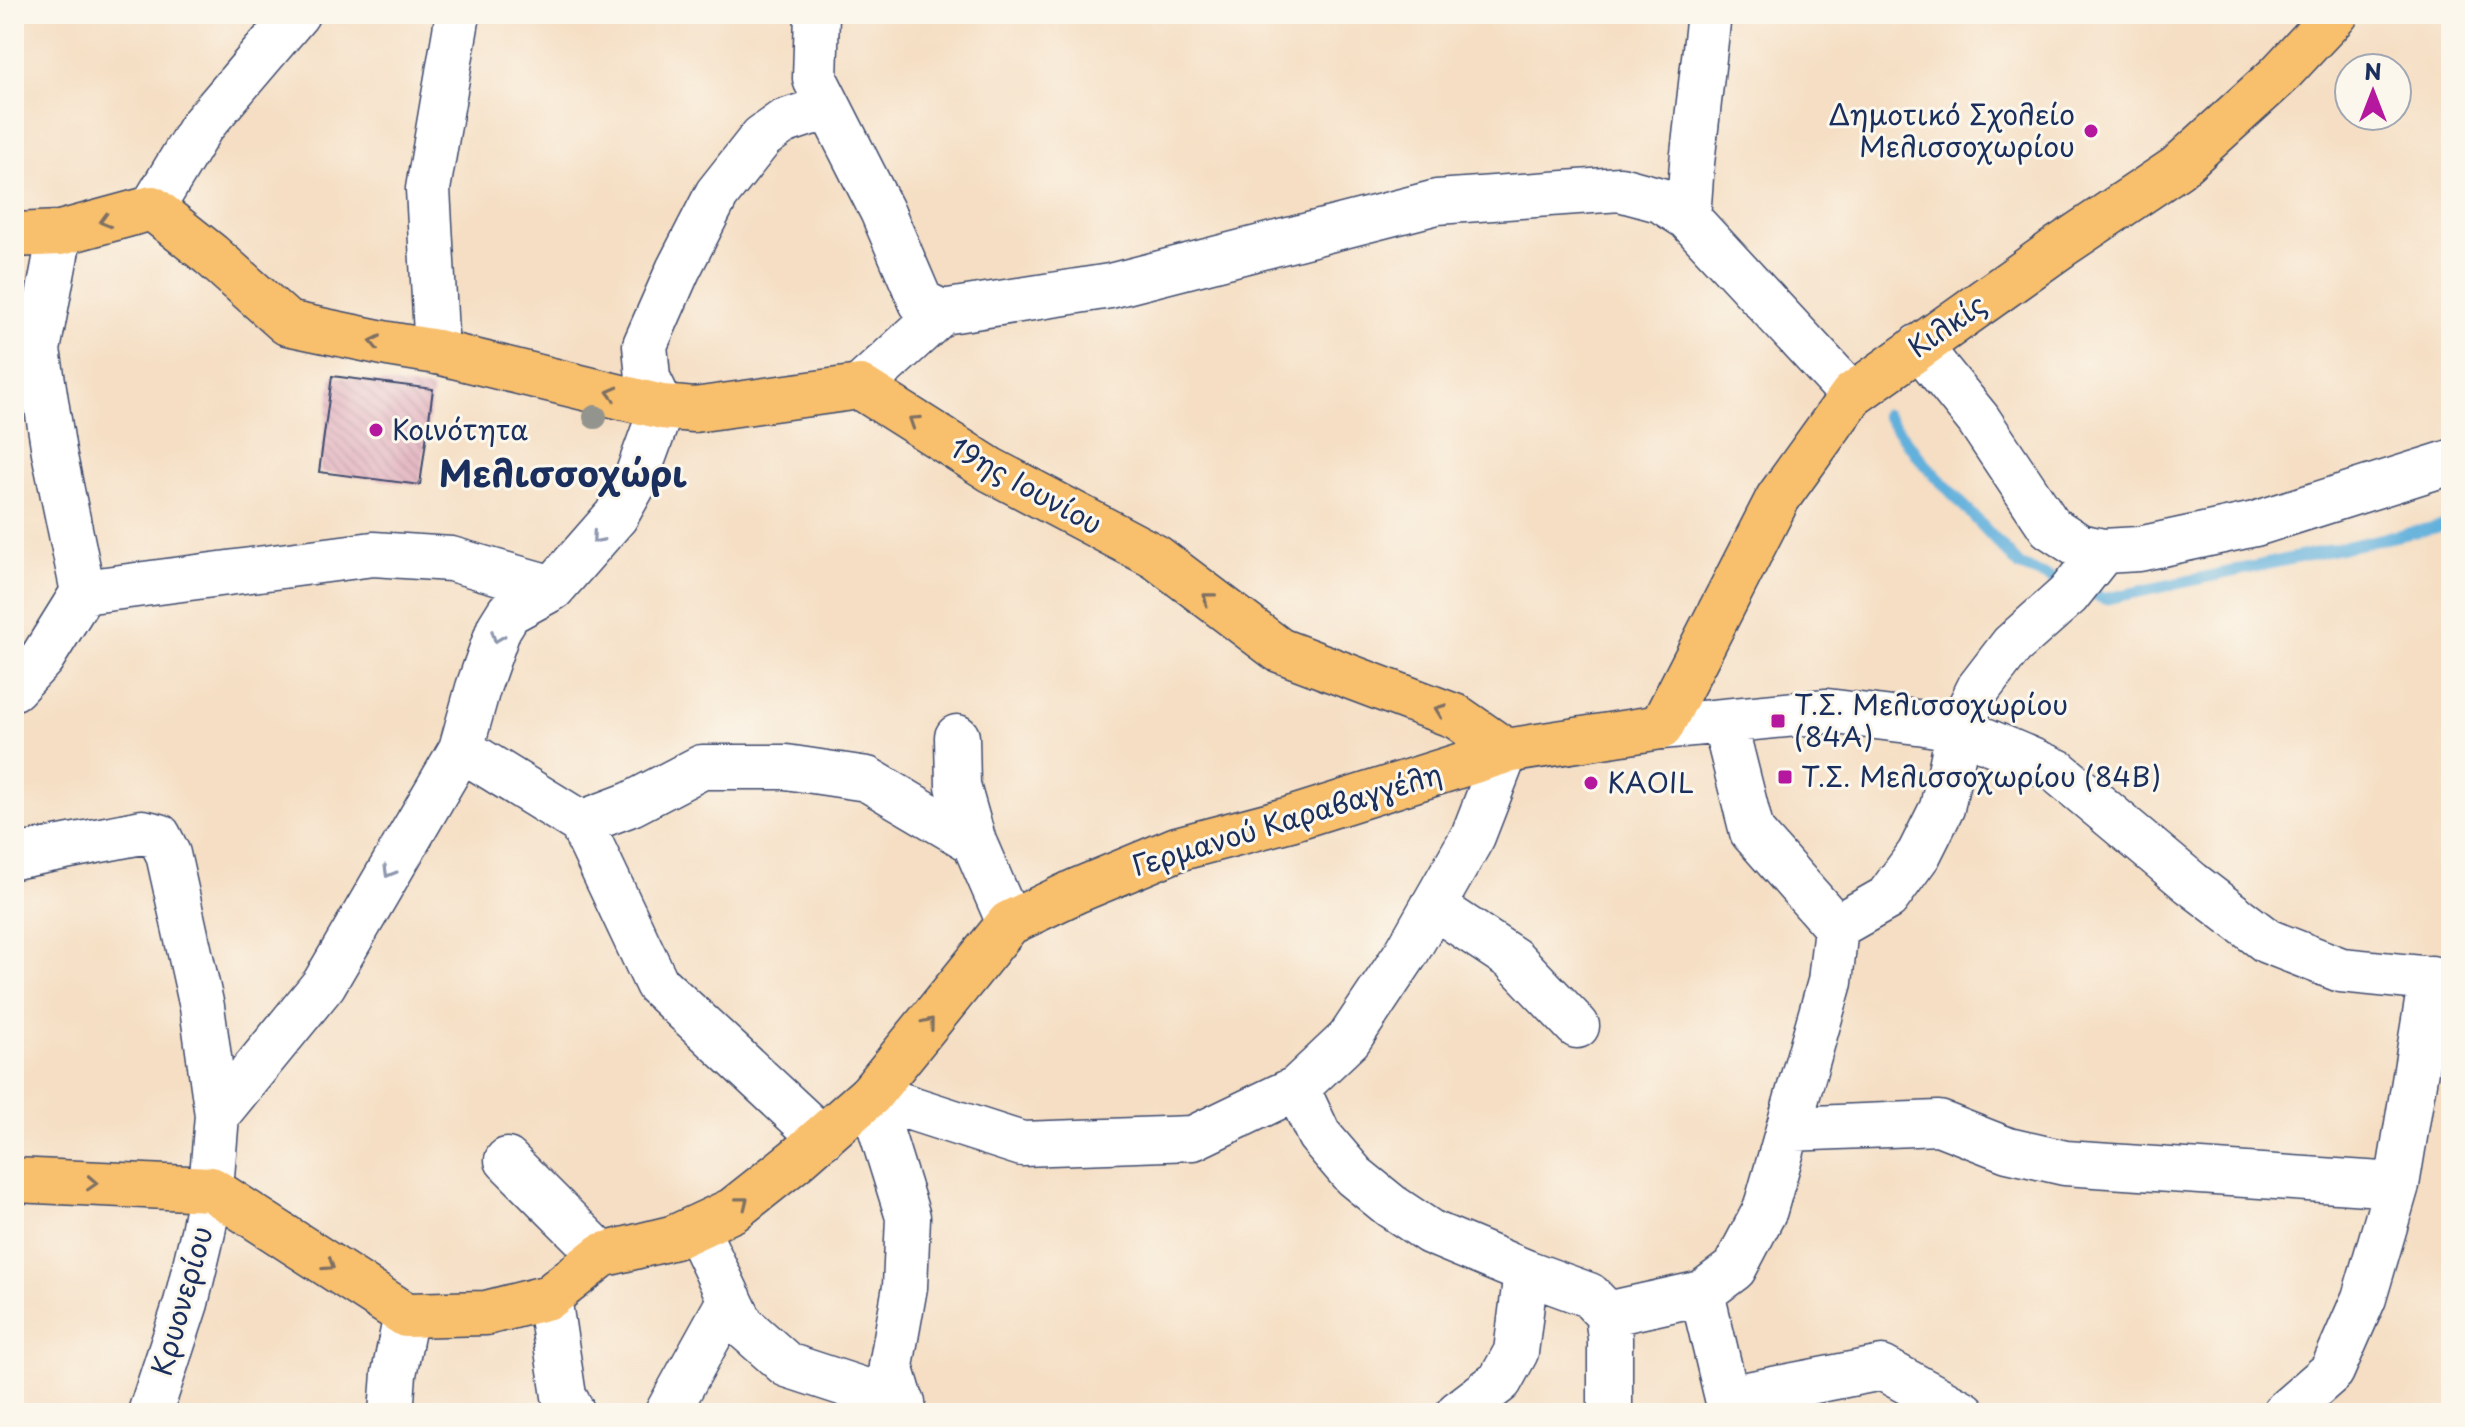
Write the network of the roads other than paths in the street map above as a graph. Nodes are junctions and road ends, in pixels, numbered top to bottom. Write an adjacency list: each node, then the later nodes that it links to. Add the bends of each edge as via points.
1 (297, 14): 7 (street, via 201,127)
2 (458, 14): 13 (street, via 428,189)
3 (817, 14): 6 (street, via 815,79)
4 (1709, 14): 8 (street)
5 (2336, 14): 12 (main road, Κιλκίς, via 2277,77 2177,168)
6 (830, 110): 11 (street, via 921,302); 16 (street, via 783,122 762,137 717,194 645,345 648,378)
7 (152, 208): 9 (main road, one-way to 9); 13 (main road, one-way to 7, via 287,323)
8 (1688, 218): 11 (street, via 1660,200 1620,189 1437,202 1110,286); 15 (street)
9 (60, 233): 10 (main road); 20 (street, via 38,350)
10 (14, 235)
11 (942, 312): 14 (street)
12 (1919, 346): 15 (main road, Κιλκίς); 18 (street, via 1978,419 2050,527 2079,546)
13 (437, 352): 16 (main road, one-way to 13)
14 (860, 387): 16 (main road, via 694,410); 27 (main road, 19ης Ιουνίου, one-way to 14, via 1457,717 1279,650 1156,557 991,470)
15 (1852, 395): 23 (main road, Κιλκίς, via 1778,498)
16 (662, 407): 19 (street, one-way to 19, via 634,484 616,516)
17 (2451, 462): 18 (street, via 2255,524 2139,549)
18 (2087, 572): 24 (street, via 2012,645 1979,688)
19 (553, 588): 20 (street, via 451,559 373,554); 26 (street, one-way to 26, via 509,612 499,628)
20 (83, 592): 21 (street, via 42,658)
21 (14, 688)
22 (1724, 721): 23 (street); 24 (street, via 1827,711); 33 (street, via 1752,832)
23 (1661, 727): 27 (main road, Γερμανού Καραβαγγέλη)
24 (1959, 729): 33 (street, via 1942,808 1919,854 1887,898); 34 (street, via 2057,771 2267,941 2341,970)
25 (957, 737): 29 (street, via 958,786)
26 (461, 749): 28 (street); 38 (street, one-way to 38, via 324,984)
27 (1506, 751): 31 (street, via 1473,836); 32 (main road, Γερμανού Καραβαγγέλη, via 1177,849)
28 (581, 823): 29 (street, via 702,767 786,767 867,779); 40 (street, via 657,984)
29 (974, 842): 32 (street)
30 (14, 857): 38 (street, Κρυονερίου, via 142,832 159,836 168,854 202,1007)
31 (1433, 906): 35 (street, via 1513,959); 36 (street, via 1349,1039)
32 (1009, 923): 37 (main road, Γερμανού Καραβαγγέλη, one-way to 32)
33 (1836, 927): 39 (street, via 1830,982)
34 (2441, 979): 43 (street)
35 (1577, 1026)
36 (1297, 1088): 37 (street, via 1193,1138 1022,1144); 47 (street, via 1319,1135 1366,1186 1430,1232)
37 (870, 1095): 40 (main road, Γερμανού Καραβαγγέλη); 53 (street, via 908,1217 905,1287 891,1366)
38 (217, 1115): 44 (street, Κρυονερίου)
39 (1788, 1129): 43 (street, via 1939,1123 2008,1150 2065,1163); 48 (street, via 1765,1210 1734,1269)
40 (822, 1138): 45 (main road, Γερμανού Καραβαγγέλη, one-way to 40, via 733,1210)
41 (507, 1160): 46 (street)
42 (14, 1180): 44 (main road, one-way to 44)
43 (2397, 1185): 61 (street, via 2364,1298 2332,1371)
44 (211, 1189): 52 (main road, one-way to 52); 54 (street, Κρυονερίου, via 186,1303)
45 (696, 1228): 46 (main road, Γερμανού Καραβαγγέλη); 50 (street)
46 (602, 1255): 49 (main road, Γερμανού Καραβαγγέλη)
47 (1526, 1272): 51 (street, via 1589,1295); 58 (street, via 1516,1352 1500,1381)
48 (1702, 1293): 51 (street); 60 (street, via 1727,1398 1882,1368)
49 (549, 1297): 52 (main road, Γερμανού Καραβαγγέλη, via 486,1313); 56 (street, via 564,1396)
50 (730, 1299): 53 (street, via 742,1325 787,1365); 57 (street)
51 (1607, 1314): 59 (street)
52 (406, 1315): 55 (street)
53 (904, 1408)
54 (150, 1413)
55 (391, 1413)
56 (573, 1413)
57 (667, 1413)
58 (1458, 1413)
59 (1610, 1413)
60 (1964, 1413)
61 (2284, 1413)

